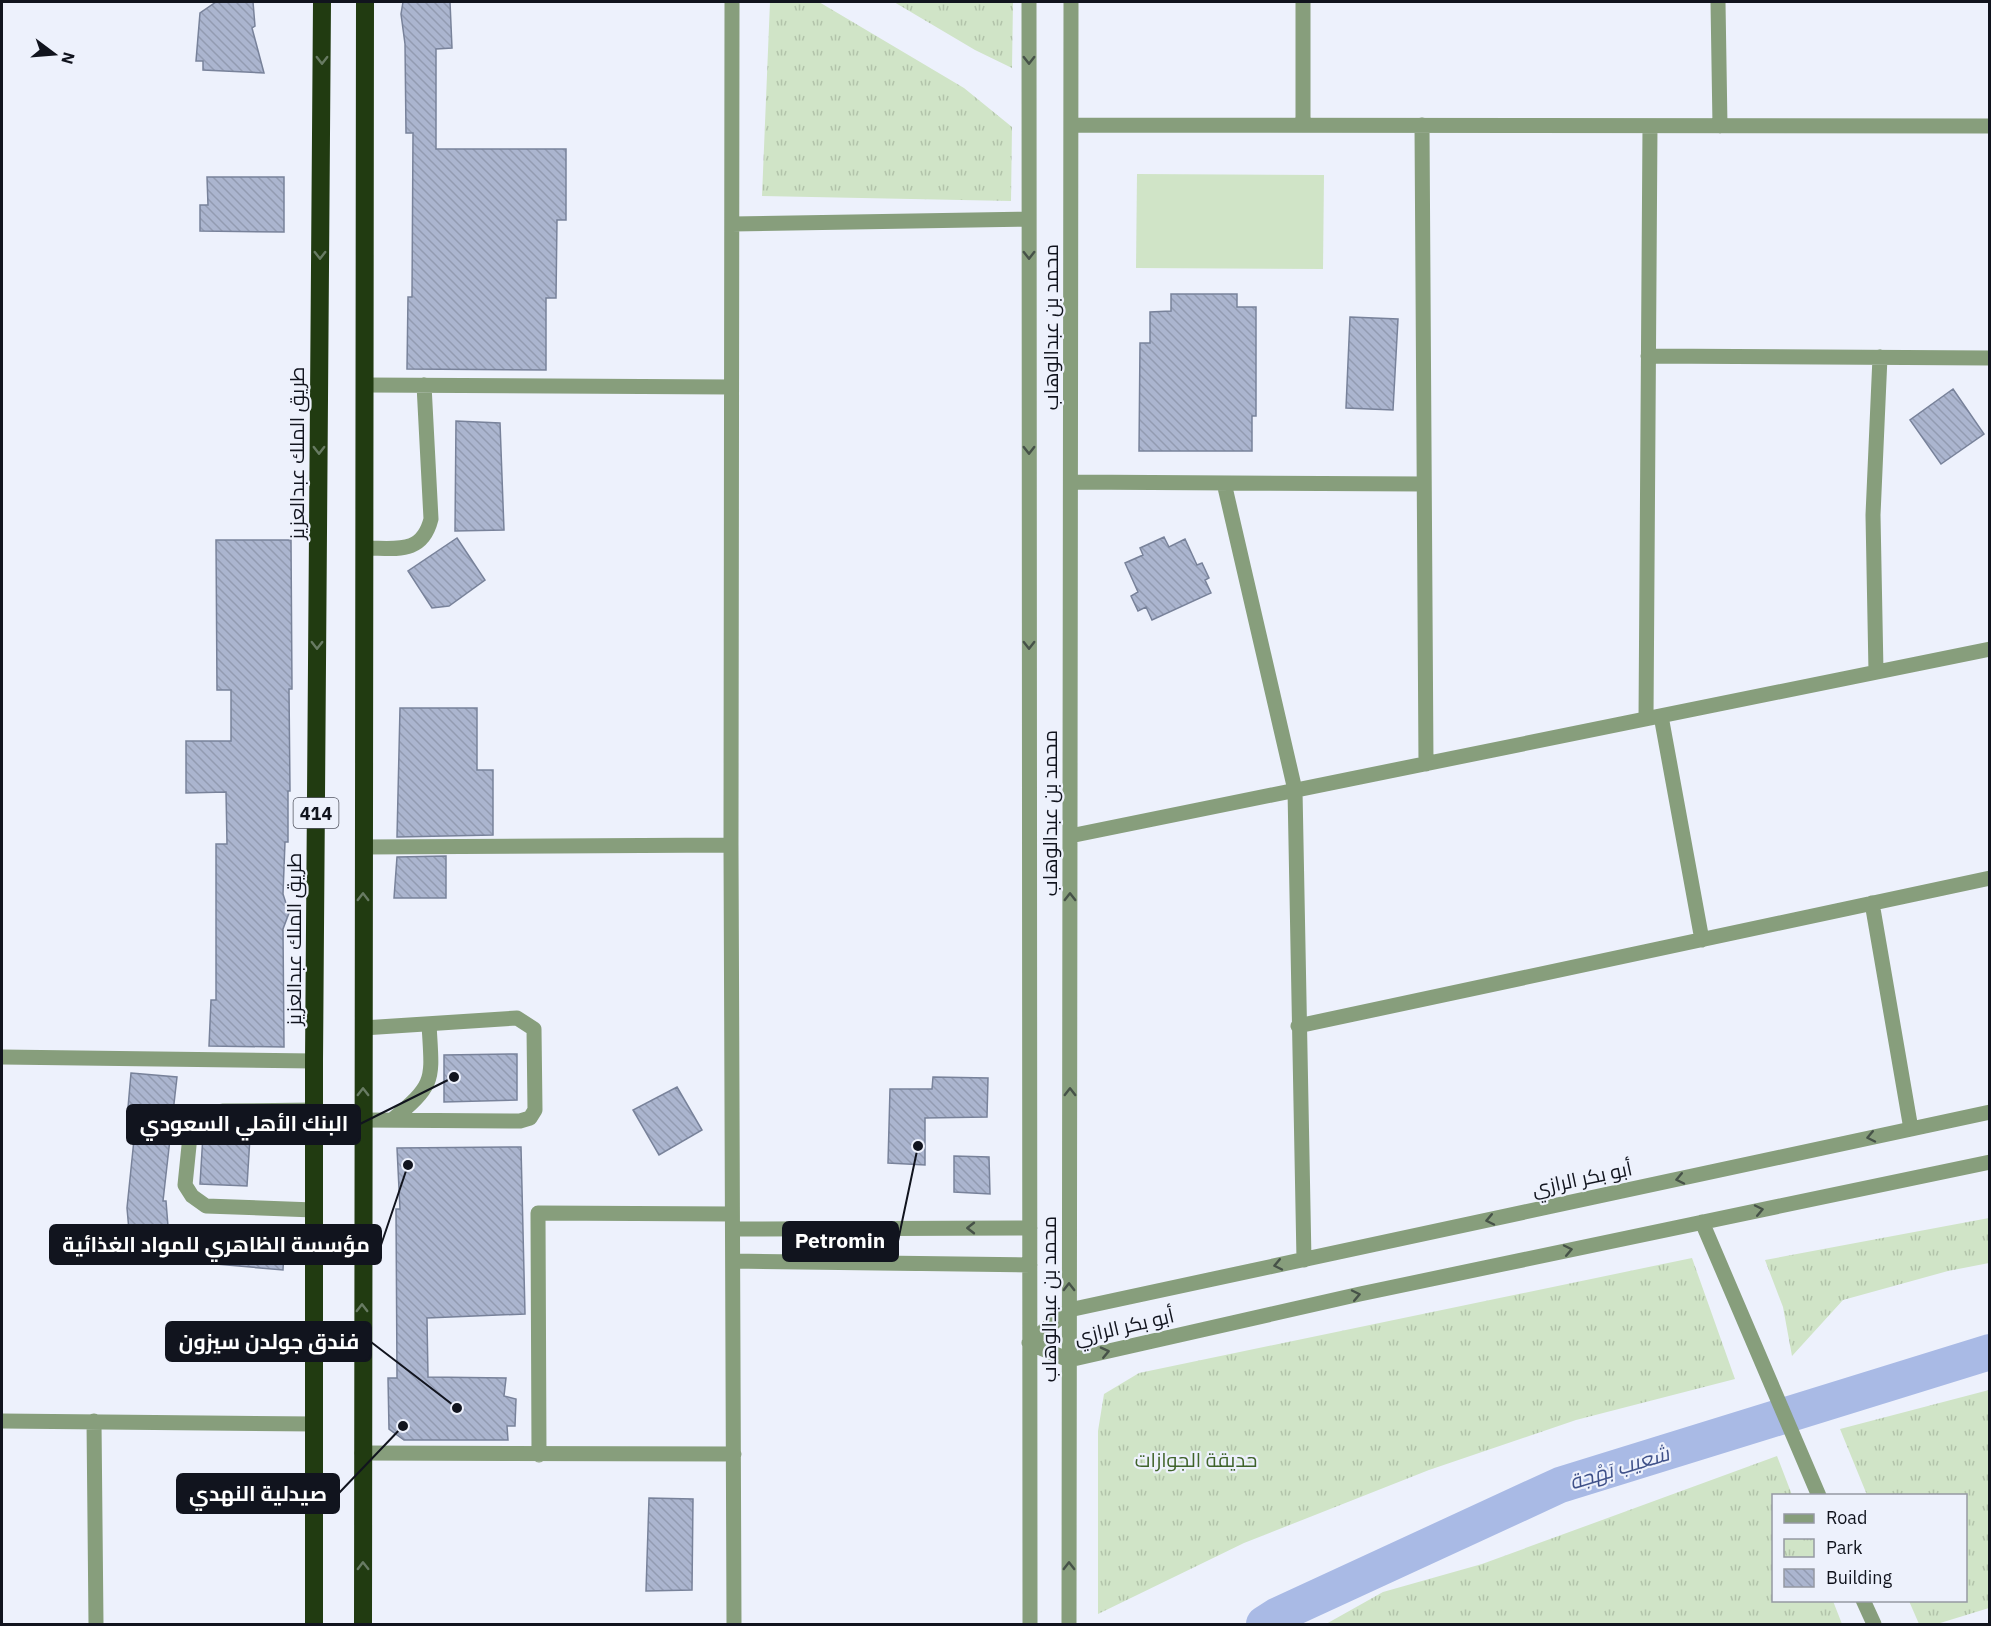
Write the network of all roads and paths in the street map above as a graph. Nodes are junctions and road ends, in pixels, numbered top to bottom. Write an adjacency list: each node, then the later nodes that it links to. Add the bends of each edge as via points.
1 (322, 2): 41 (highway, طريق الملك عبدالعزيز / 414, one-way to 41)
2 (364, 2): 19 (highway, 414)
3 (732, 2): 15 (street)
4 (1029, 2): 14 (street, محمد بن عبدالوهاب, one-way to 14)
5 (1071, 2): 8 (street, محمد بن عبدالوهاب)
6 (1303, 2): 9 (street)
7 (1719, 2): 12 (street)
8 (1071, 125): 9 (street); 22 (street, محمد بن عبدالوهاب)
9 (1303, 125): 10 (street)
10 (1422, 125): 11 (street); 24 (street)
11 (1650, 126): 12 (street); 16 (street)
12 (1720, 126): 13 (street)
13 (1989, 126)
14 (1029, 219): 15 (street); 51 (street, محمد بن عبدالوهاب, one-way to 51)
15 (732, 224): 21 (street)
16 (1648, 356): 17 (street); 28 (street)
17 (1880, 357): 18 (street); 27 (street, via 1872,515)
18 (1989, 358)
19 (366, 385): 20 (street); 25 (highway, 414)
20 (424, 385): 21 (street); 25 (street, via 431,519 427,533 406,548)
21 (731, 387): 32 (street)
22 (1071, 482): 23 (street); 31 (street, محمد بن عبدالوهاب)
23 (1224, 483): 24 (street); 30 (street)
24 (1424, 484): 29 (street)
25 (365, 548): 33 (highway, 414)
26 (1989, 649): 27 (street)
27 (1876, 672): 28 (street)
28 (1654, 718): 29 (street); 36 (street)
29 (1426, 764): 30 (street)
30 (1296, 790): 31 (street); 38 (street)
31 (1070, 836): 55 (street, محمد بن عبدالوهاب, one-way to 31)
32 (731, 845): 33 (street); 49 (street)
33 (364, 847): 39 (highway, 414, one-way to 33)
34 (1989, 878): 35 (street)
35 (1872, 903): 36 (street); 46 (street)
36 (1702, 940): 38 (street)
37 (429, 1024): 39 (street); 45 (street, via 430,1079 420,1097); 45 (street, via 517,1018 526,1022 534,1029 535,1110 530,1118 520,1121)
38 (1298, 1026): 52 (street)
39 (363, 1028): 44 (highway, 414, one-way to 39)
40 (2, 1057): 41 (street)
41 (314, 1061): 42 (highway, طريق الملك عبدالعزيز / 414)
42 (314, 1110): 48 (highway, طريق الملك عبدالعزيز / 414); 48 (street, via 202,1114 191,1126 185,1185 206,1206)
43 (1989, 1112): 46 (street, أبو بكر الرازي)
44 (363, 1120): 45 (street); 61 (highway, 414, one-way to 44)
45 (392, 1120)
46 (1911, 1129): 52 (street, أبو بكر الرازي, one-way to 52)
47 (1989, 1162): 50 (street, أبو بكر الرازي, one-way to 47)
48 (314, 1210): 60 (highway, طريق الملك عبدالعزيز / 414)
49 (733, 1221): 51 (street, one-way to 49); 53 (street); 63 (street, via 538,1213)
50 (1702, 1222): 57 (street, أبو بكر الرازي, one-way to 50); 64 (street)
51 (1030, 1228): 54 (street, محمد بن عبدالوهاب)
52 (1304, 1260): 55 (street, أبو بكر الرازي, one-way to 55)
53 (733, 1261): 54 (street); 62 (street)
54 (1030, 1265): 56 (street, محمد بن عبدالوهاب)
55 (1069, 1310): 56 (street, أبو بكر الرازي); 57 (street, محمد بن عبدالوهاب)
56 (1029, 1343): 57 (street, أبو بكر الرازي); 70 (street, محمد بن عبدالوهاب)
57 (1069, 1360): 71 (street, محمد بن عبدالوهاب, one-way to 57)
58 (2, 1420): 59 (street)
59 (94, 1421): 60 (street); 66 (street)
60 (315, 1424): 67 (highway, طريق الملك عبدالعزيز / 414)
61 (362, 1453): 63 (street); 68 (highway, 414, one-way to 61)
62 (734, 1454): 63 (street); 69 (street)
63 (539, 1455)
64 (1818, 1494)
65 (1864, 1602): 72 (street)
66 (96, 1624)
67 (314, 1624)
68 (363, 1624)
69 (734, 1624)
70 (1030, 1624)
71 (1069, 1624)
72 (1874, 1624)

